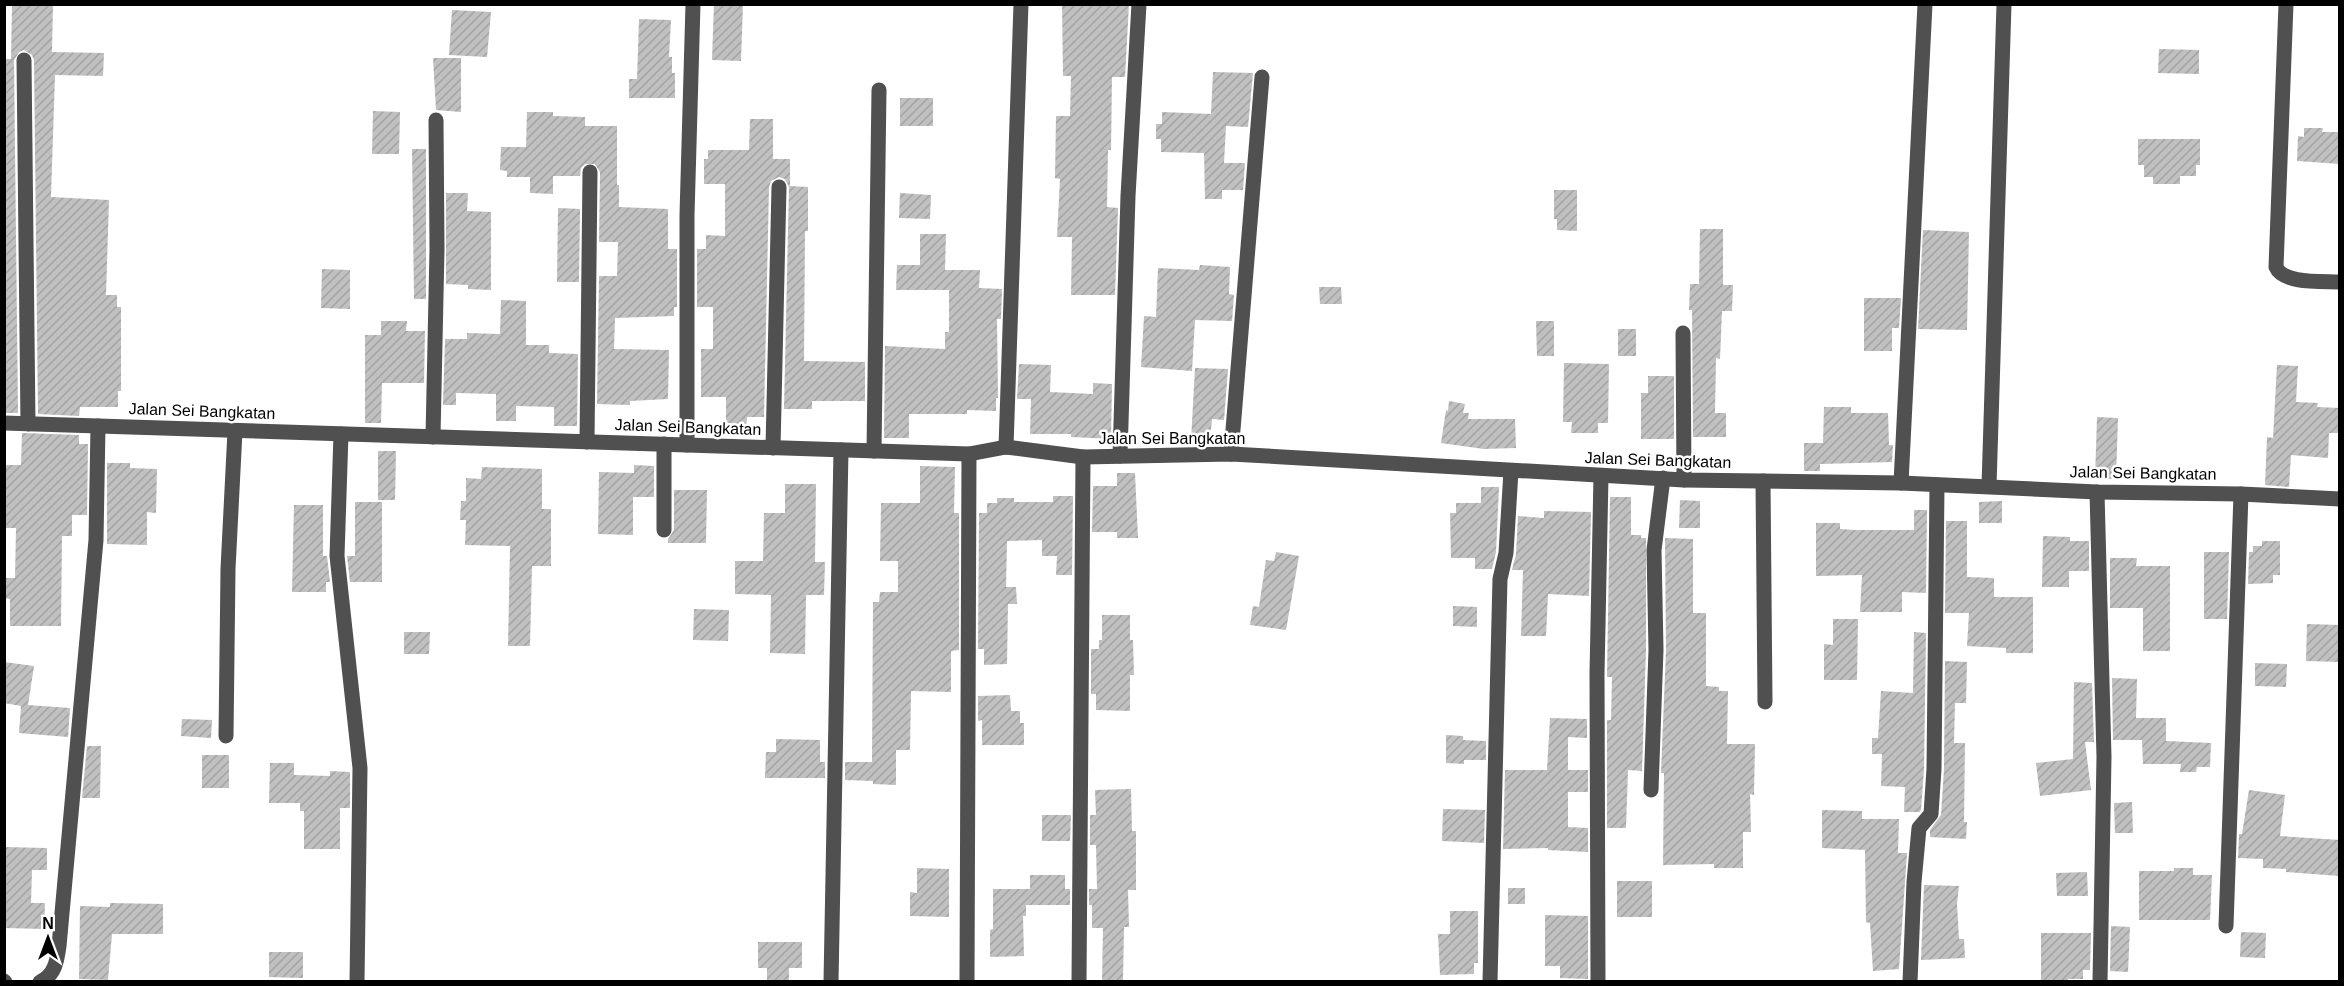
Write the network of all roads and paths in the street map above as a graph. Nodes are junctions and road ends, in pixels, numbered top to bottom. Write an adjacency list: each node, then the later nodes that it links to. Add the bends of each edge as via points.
1 (693, 4): 23 (street, via 687,215)
2 (1021, 4): 24 (street)
3 (1140, 4): 30 (street, via 1128,196)
4 (1925, 4): 37 (street)
5 (2004, 4): 39 (street)
6 (2286, 4): 13 (street, via 2276,267 2287,279)
7 (24, 60): 16 (street)
8 (1262, 77): 29 (street)
9 (879, 90): 27 (street)
10 (436, 120): 20 (street)
11 (590, 172): 21 (street)
12 (779, 187): 25 (street)
13 (2340, 282)
14 (1683, 333): 35 (street)
15 (4, 423): 16 (street, Jalan Sei Bangkatan)
16 (28, 424): 17 (street, Jalan Sei Bangkatan)
17 (98, 426): 18 (street, Jalan Sei Bangkatan); 48 (street, via 96,540 59,946 52,973)
18 (236, 430): 19 (street, Jalan Sei Bangkatan); 45 (street, via 228,569)
19 (341, 434): 20 (street, Jalan Sei Bangkatan); 49 (street, via 337,556 360,768)
20 (433, 437): 21 (street, Jalan Sei Bangkatan)
21 (587, 442): 22 (street, Jalan Sei Bangkatan)
22 (664, 444): 23 (street, Jalan Sei Bangkatan); 43 (street)
23 (687, 445): 25 (street, Jalan Sei Bangkatan)
24 (1006, 447): 28 (street, Jalan Sei Bangkatan); 31 (street, Jalan Sei Bangkatan)
25 (773, 448): 26 (street, Jalan Sei Bangkatan)
26 (841, 450): 27 (street, Jalan Sei Bangkatan); 50 (street)
27 (874, 451): 28 (street, Jalan Sei Bangkatan)
28 (969, 454): 51 (street)
29 (1230, 454): 30 (street, Jalan Sei Bangkatan); 32 (street, Jalan Sei Bangkatan)
30 (1120, 456): 31 (street, Jalan Sei Bangkatan)
31 (1083, 457): 52 (street)
32 (1511, 471): 33 (street, Jalan Sei Bangkatan); 53 (street, via 1506,553 1500,579)
33 (1601, 476): 34 (street, Jalan Sei Bangkatan); 54 (street)
34 (1663, 478): 35 (street, Jalan Sei Bangkatan); 46 (street, via 1654,550 1656,650)
35 (1684, 480): 36 (street, Jalan Sei Bangkatan)
36 (1763, 481): 37 (street, Jalan Sei Bangkatan); 44 (street)
37 (1901, 483): 38 (street, Jalan Sei Bangkatan)
38 (1937, 485): 39 (street, Jalan Sei Bangkatan); 55 (street, via 1934,770 1931,814 1919,828)
39 (1989, 486): 40 (street, Jalan Sei Bangkatan)
40 (2097, 492): 41 (street, Jalan Sei Bangkatan); 56 (street, via 2104,757)
41 (2241, 494): 42 (street, Jalan Sei Bangkatan); 47 (street)
42 (2340, 499)
43 (664, 530)
44 (1765, 702)
45 (226, 735)
46 (1651, 790)
47 (2226, 926)
48 (40, 981)
49 (357, 981)
50 (831, 981)
51 (967, 981)
52 (1079, 981)
53 (1490, 981)
54 (1598, 981)
55 (1910, 981)
56 (2100, 981)

